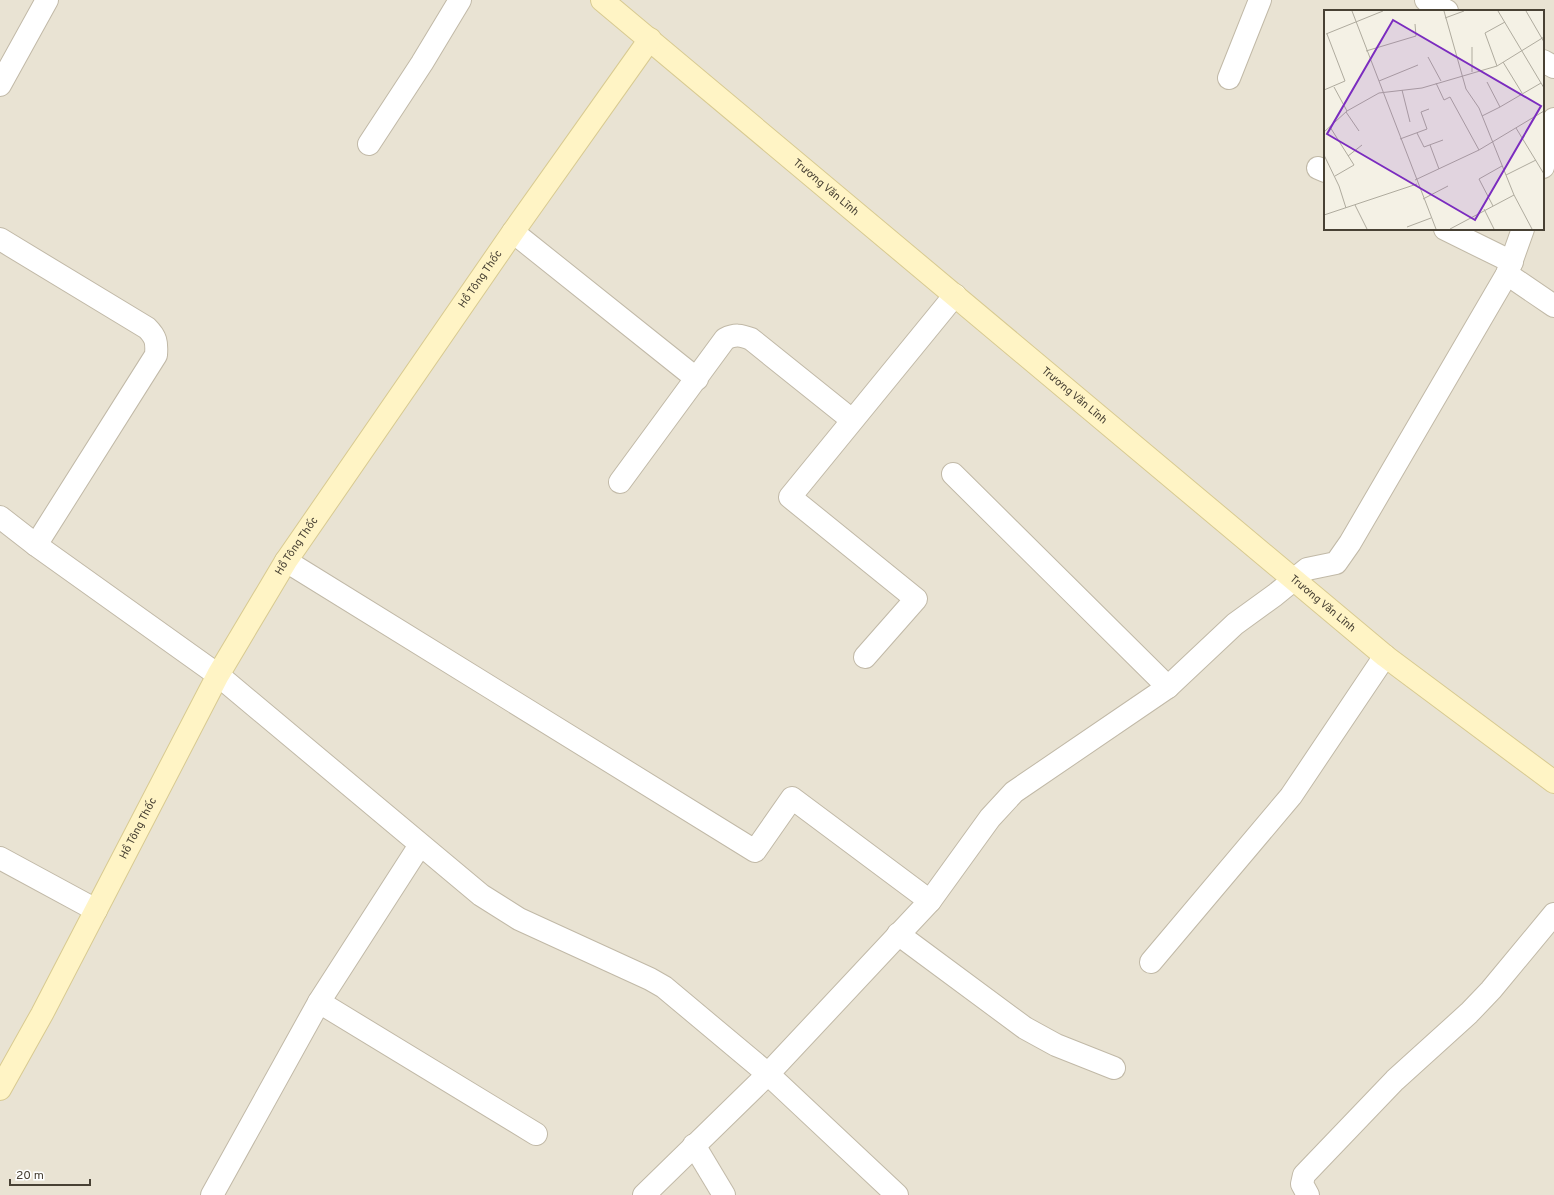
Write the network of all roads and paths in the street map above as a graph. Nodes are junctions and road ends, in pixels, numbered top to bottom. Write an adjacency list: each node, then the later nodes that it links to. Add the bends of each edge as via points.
1 (47, 0): 11 (street)
2 (460, 0): 13 (street)
3 (1260, 0): 10 (street)
4 (1426, 0): 6 (street)
5 (616, 4): 7 (street, Trương Văn Lĩnh)
6 (1445, 10)
7 (650, 39): 17 (street, Hồ Tông Thốc); 20 (street, Trương Văn Lĩnh)
8 (1544, 62): 9 (street)
9 (1554, 67)
10 (1229, 78)
11 (0, 86)
12 (1554, 119): 14 (street)
13 (368, 144)
14 (1544, 163)
15 (1447, 230): 19 (street)
16 (1523, 230): 19 (street)
17 (513, 232): 22 (street); 28 (street, Hồ Tông Thốc)
18 (0, 239): 27 (street, via 147,328 156,337 157,343 156,355)
19 (1509, 268): 21 (street); 29 (street, via 1350,543 1336,563 1307,568)
20 (955, 295): 23 (street); 29 (street, Trương Văn Lĩnh)
21 (1554, 306)
22 (697, 378): 23 (street, via 725,340 731,336 742,335 751,339); 25 (street)
23 (852, 420): 31 (street, via 790,497 916,599)
24 (953, 474): 33 (street)
25 (620, 482)
26 (0, 517): 27 (street)
27 (36, 545): 32 (street)
28 (286, 561): 32 (street, Hồ Tông Thốc); 37 (street, via 755,851 792,798)
29 (1294, 579): 30 (street, Trương Văn Lĩnh); 33 (street, via 1235,624)
30 (1385, 656): 34 (street, Trương Văn Lĩnh); 41 (street, via 1291,796)
31 (865, 657)
32 (218, 675): 35 (street); 38 (street, Hồ Tông Thốc)
33 (1168, 687): 37 (street, via 1014,792 990,818)
34 (1554, 782)
35 (420, 845): 42 (street); 44 (street, via 481,895 520,919 664,987)
36 (0, 858): 38 (street)
37 (930, 901): 40 (street)
38 (96, 910): 45 (street, Hồ Tông Thốc)
39 (1554, 914): 52 (street, via 1485,996 1395,1080 1304,1175 1302,1184)
40 (898, 934): 43 (street, via 1026,1028 1056,1046); 44 (street)
41 (1151, 962)
42 (319, 1002): 46 (street); 48 (street)
43 (1114, 1068)
44 (768, 1074): 47 (street); 51 (street)
45 (0, 1089)
46 (536, 1134)
47 (694, 1145): 49 (street); 50 (street)
48 (212, 1195)
49 (644, 1195)
50 (724, 1195)
51 (897, 1195)
52 (1308, 1195)

